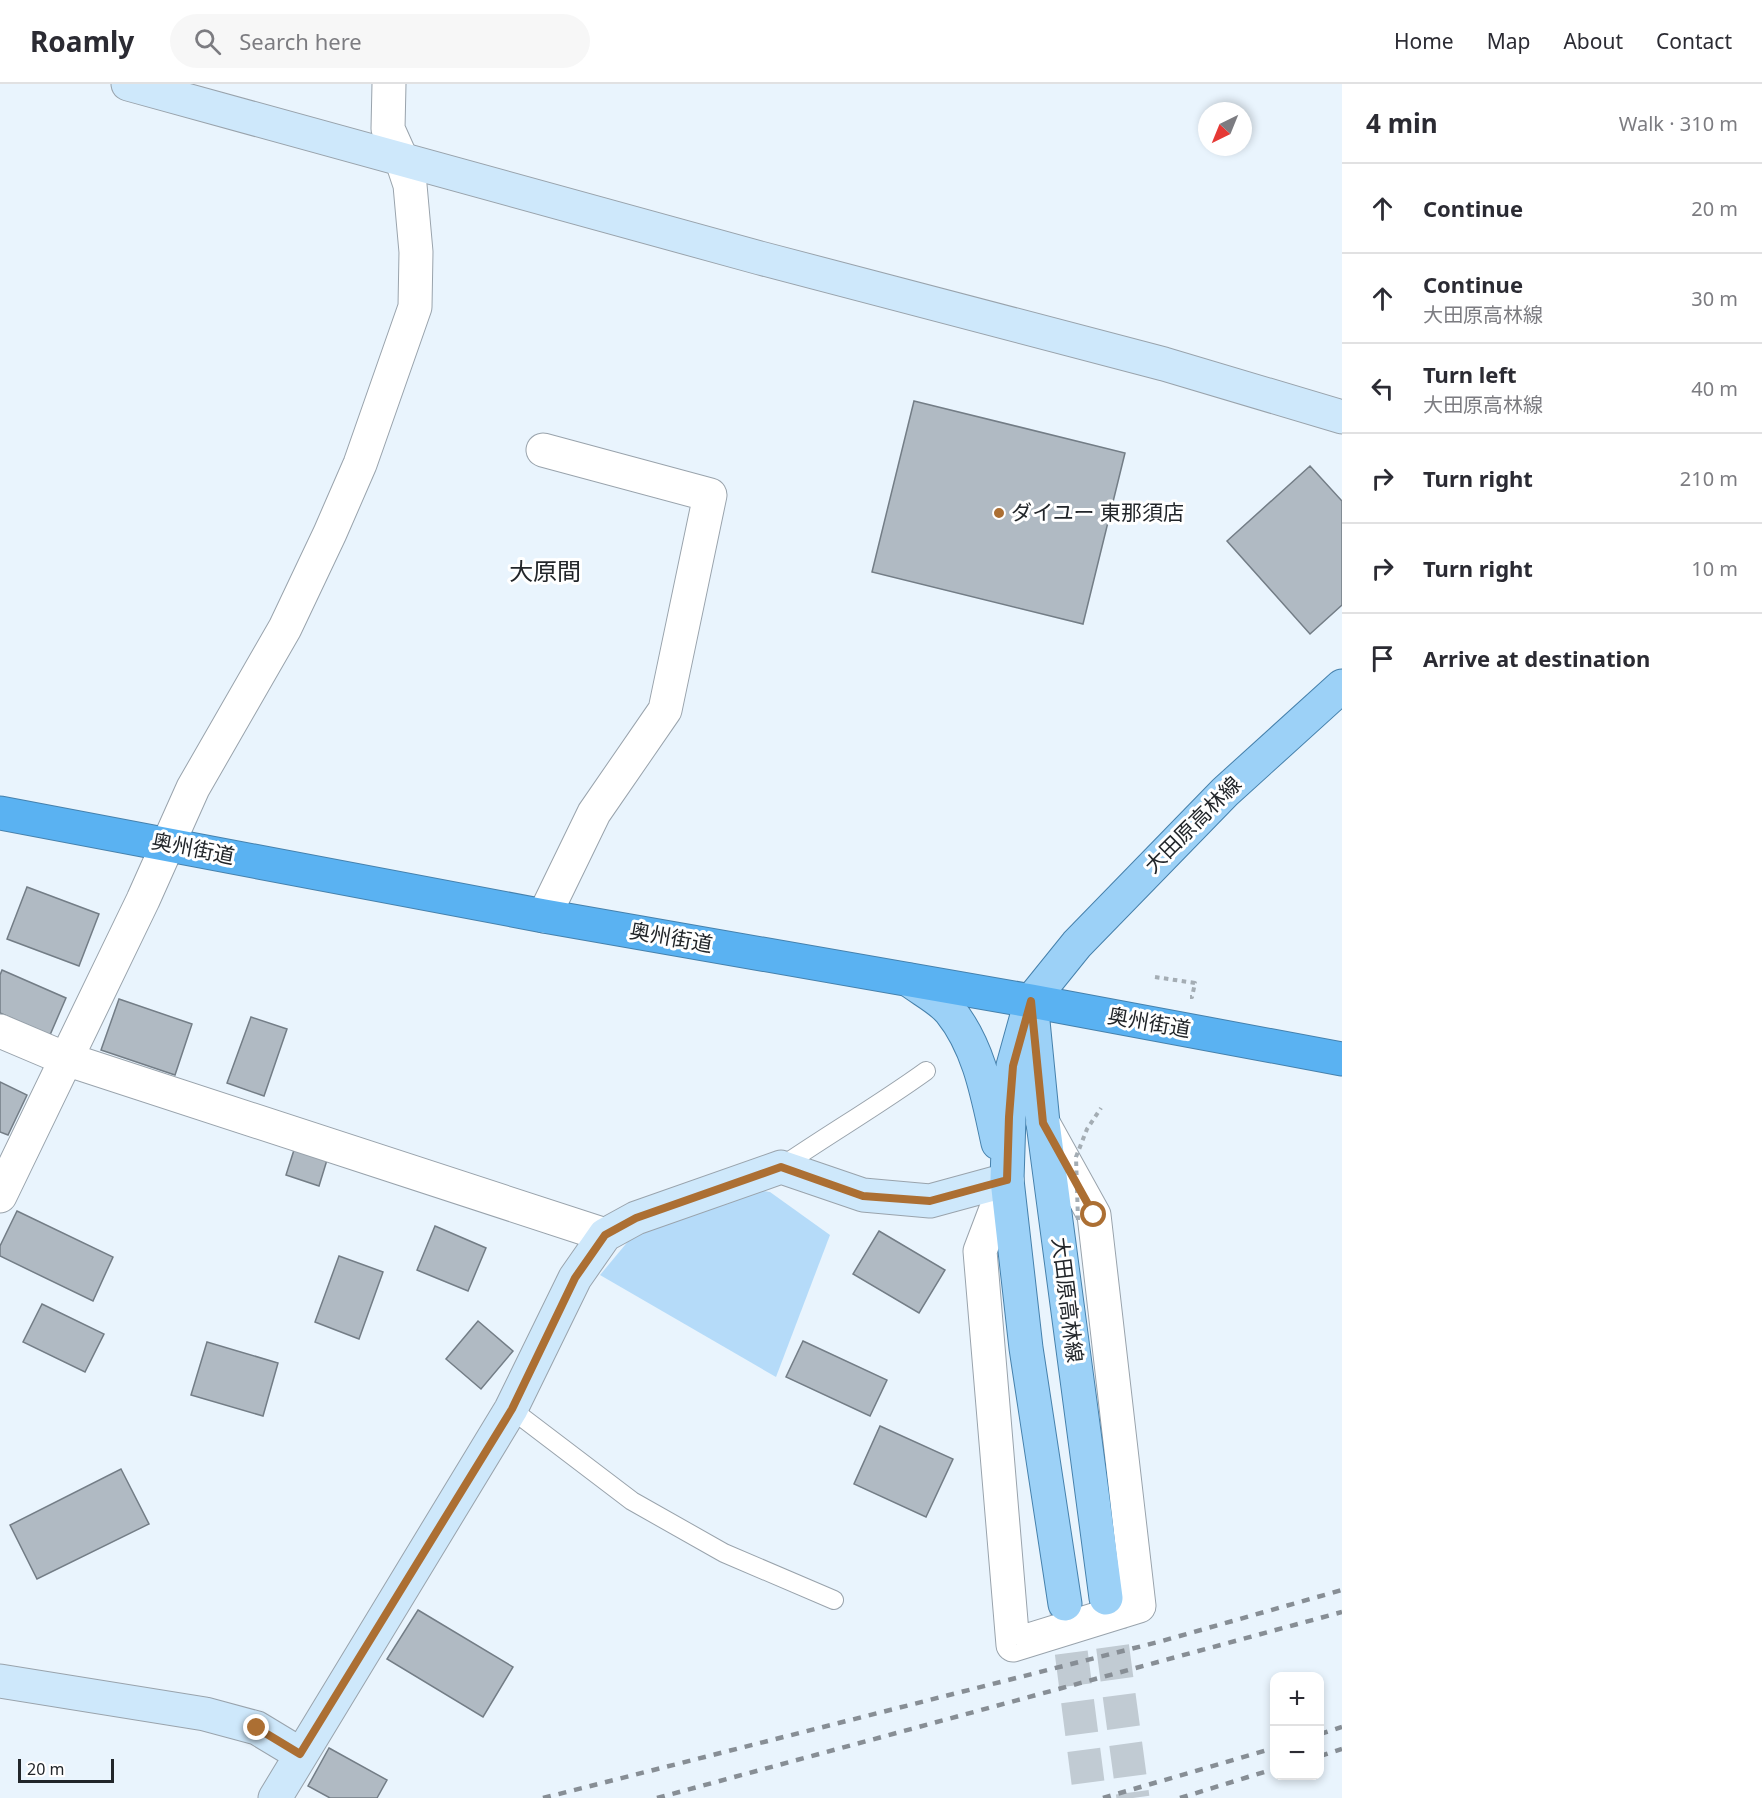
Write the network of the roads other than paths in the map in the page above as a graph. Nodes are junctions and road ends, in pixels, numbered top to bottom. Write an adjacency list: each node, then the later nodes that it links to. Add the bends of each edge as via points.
1 (128, 84): 3 (street)
2 (389, 84): 3 (street, via 388,129)
3 (401, 158): 4 (street, via 1164,364); 8 (street, via 410,185 416,252 415,307 360,464 330,533 285,628 193,788)
4 (1342, 417)
5 (543, 450): 9 (street, via 710,495 665,710 594,813)
6 (1342, 686): 11 (main road, 大田原高林線, via 1225,792 1077,944)
7 (0, 813): 8 (highway, 奥州街道)
8 (166, 844): 9 (highway, 奥州街道); 13 (street)
9 (544, 916): 10 (highway, 奥州街道)
10 (909, 980): 11 (highway, 奥州街道); 18 (main road, 大田原高林線, via 949,1010 967,1037 977,1060)
11 (1031, 1001): 14 (highway, 奥州街道); 16 (main road, 大田原高林線); 18 (main road, 大田原高林線, via 1013,1066)
12 (0, 1031): 13 (street)
13 (66, 1059): 19 (street); 20 (street)
14 (1342, 1059)
15 (926, 1071): 17 (lane)
16 (1043, 1123): 18 (street, via 1094,1215 1139,1606 1014,1644 980,1251); 22 (main road, 大田原高林線)
17 (781, 1167): 18 (street, via 863,1196 930,1201); 20 (street, via 636,1218)
18 (1007, 1180): 24 (main road, 大田原高林線, via 1026,1348)
19 (0, 1196)
20 (605, 1235): 21 (street, via 575,1278)
21 (512, 1409): 23 (lane, via 632,1501 724,1553); 26 (street)
22 (1106, 1598)
23 (834, 1600)
24 (1065, 1604)
25 (0, 1681): 26 (street, via 205,1714 257,1728)
26 (300, 1754): 27 (street)
27 (275, 1798)

